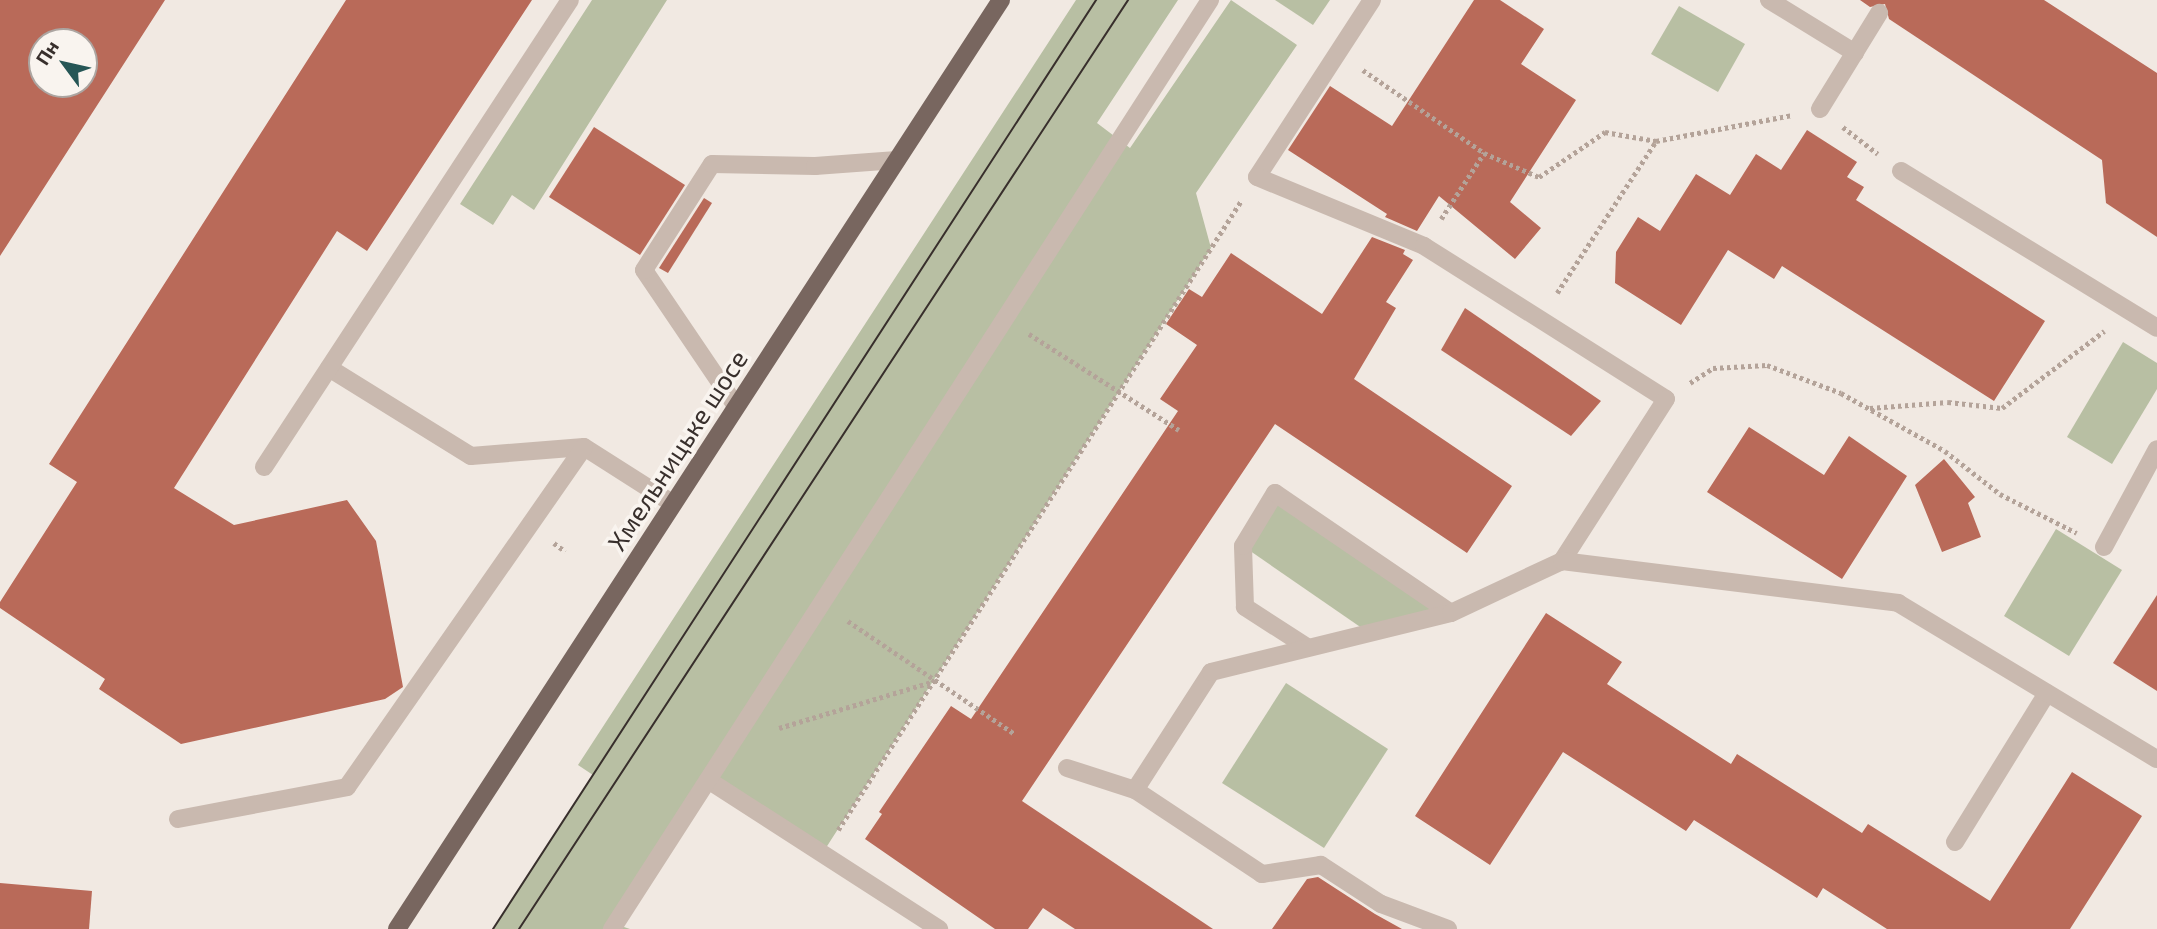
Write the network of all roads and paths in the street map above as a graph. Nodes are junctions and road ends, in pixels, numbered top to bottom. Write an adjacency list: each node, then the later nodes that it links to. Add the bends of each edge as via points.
1 (570, 0): 20 (lane)
2 (1001, 0): 12 (main road, Хмельницьке шосе)
3 (1210, 0): 17 (lane)
4 (1372, 0): 7 (lane)
5 (1769, 0): 8 (lane)
6 (1879, 13): 8 (lane)
7 (1338, 52): 11 (path); 14 (lane)
8 (1855, 53): 9 (lane)
9 (1820, 109): 10 (path); 13 (path)
10 (1657, 141): 11 (path, via 1605,132 1539,177); 18 (path)
11 (1484, 153): 15 (path)
12 (897, 160): 23 (main road, Хмельницьке шосе); 23 (lane, via 815,166 712,164 644,270)
13 (1901, 171): 16 (lane)
14 (1257, 177): 15 (lane); 21 (path)
15 (1424, 246): 18 (lane)
16 (2129, 312): 19 (lane); 24 (path, via 2002,408 1948,401)
17 (1003, 317): 21 (path); 32 (lane)
18 (1539, 320): 22 (lane)
19 (2157, 328)
20 (329, 368): 26 (lane, via 471,456); 28 (lane)
21 (1116, 392): 25 (path); 35 (path)
22 (1666, 400): 24 (path, via 1713,368 1766,365); 31 (lane)
23 (736, 406): 29 (main road, Хмельницьке шосе)
24 (1869, 408): 30 (path, via 1945,451 2000,494)
25 (1179, 430)
26 (584, 447): 29 (lane); 43 (lane, via 347,787)
27 (2157, 449): 30 (lane)
28 (264, 467)
29 (672, 503): 46 (main road, Хмельницьке шосе)
30 (2104, 547)
31 (1562, 561): 33 (lane); 36 (lane, via 1883,599 1915,611)
32 (821, 603): 35 (path); 38 (lane)
33 (1451, 613): 34 (lane); 34 (lane, via 1275,494 1243,546 1245,607)
34 (1307, 647): 42 (lane, via 1211,672)
35 (936, 680): 37 (path); 38 (path); 45 (path)
36 (2047, 693): 39 (lane); 44 (lane)
37 (1016, 734)
38 (733, 742): 41 (lane)
39 (2157, 759)
40 (1067, 768): 42 (lane)
41 (708, 780): 45 (lane); 47 (lane)
42 (1135, 790): 49 (lane, via 1262,874 1321,865 1381,904)
43 (178, 819)
44 (1955, 842)
45 (822, 854): 48 (lane)
46 (397, 929)
47 (612, 929)
48 (939, 929)
49 (1448, 929)

